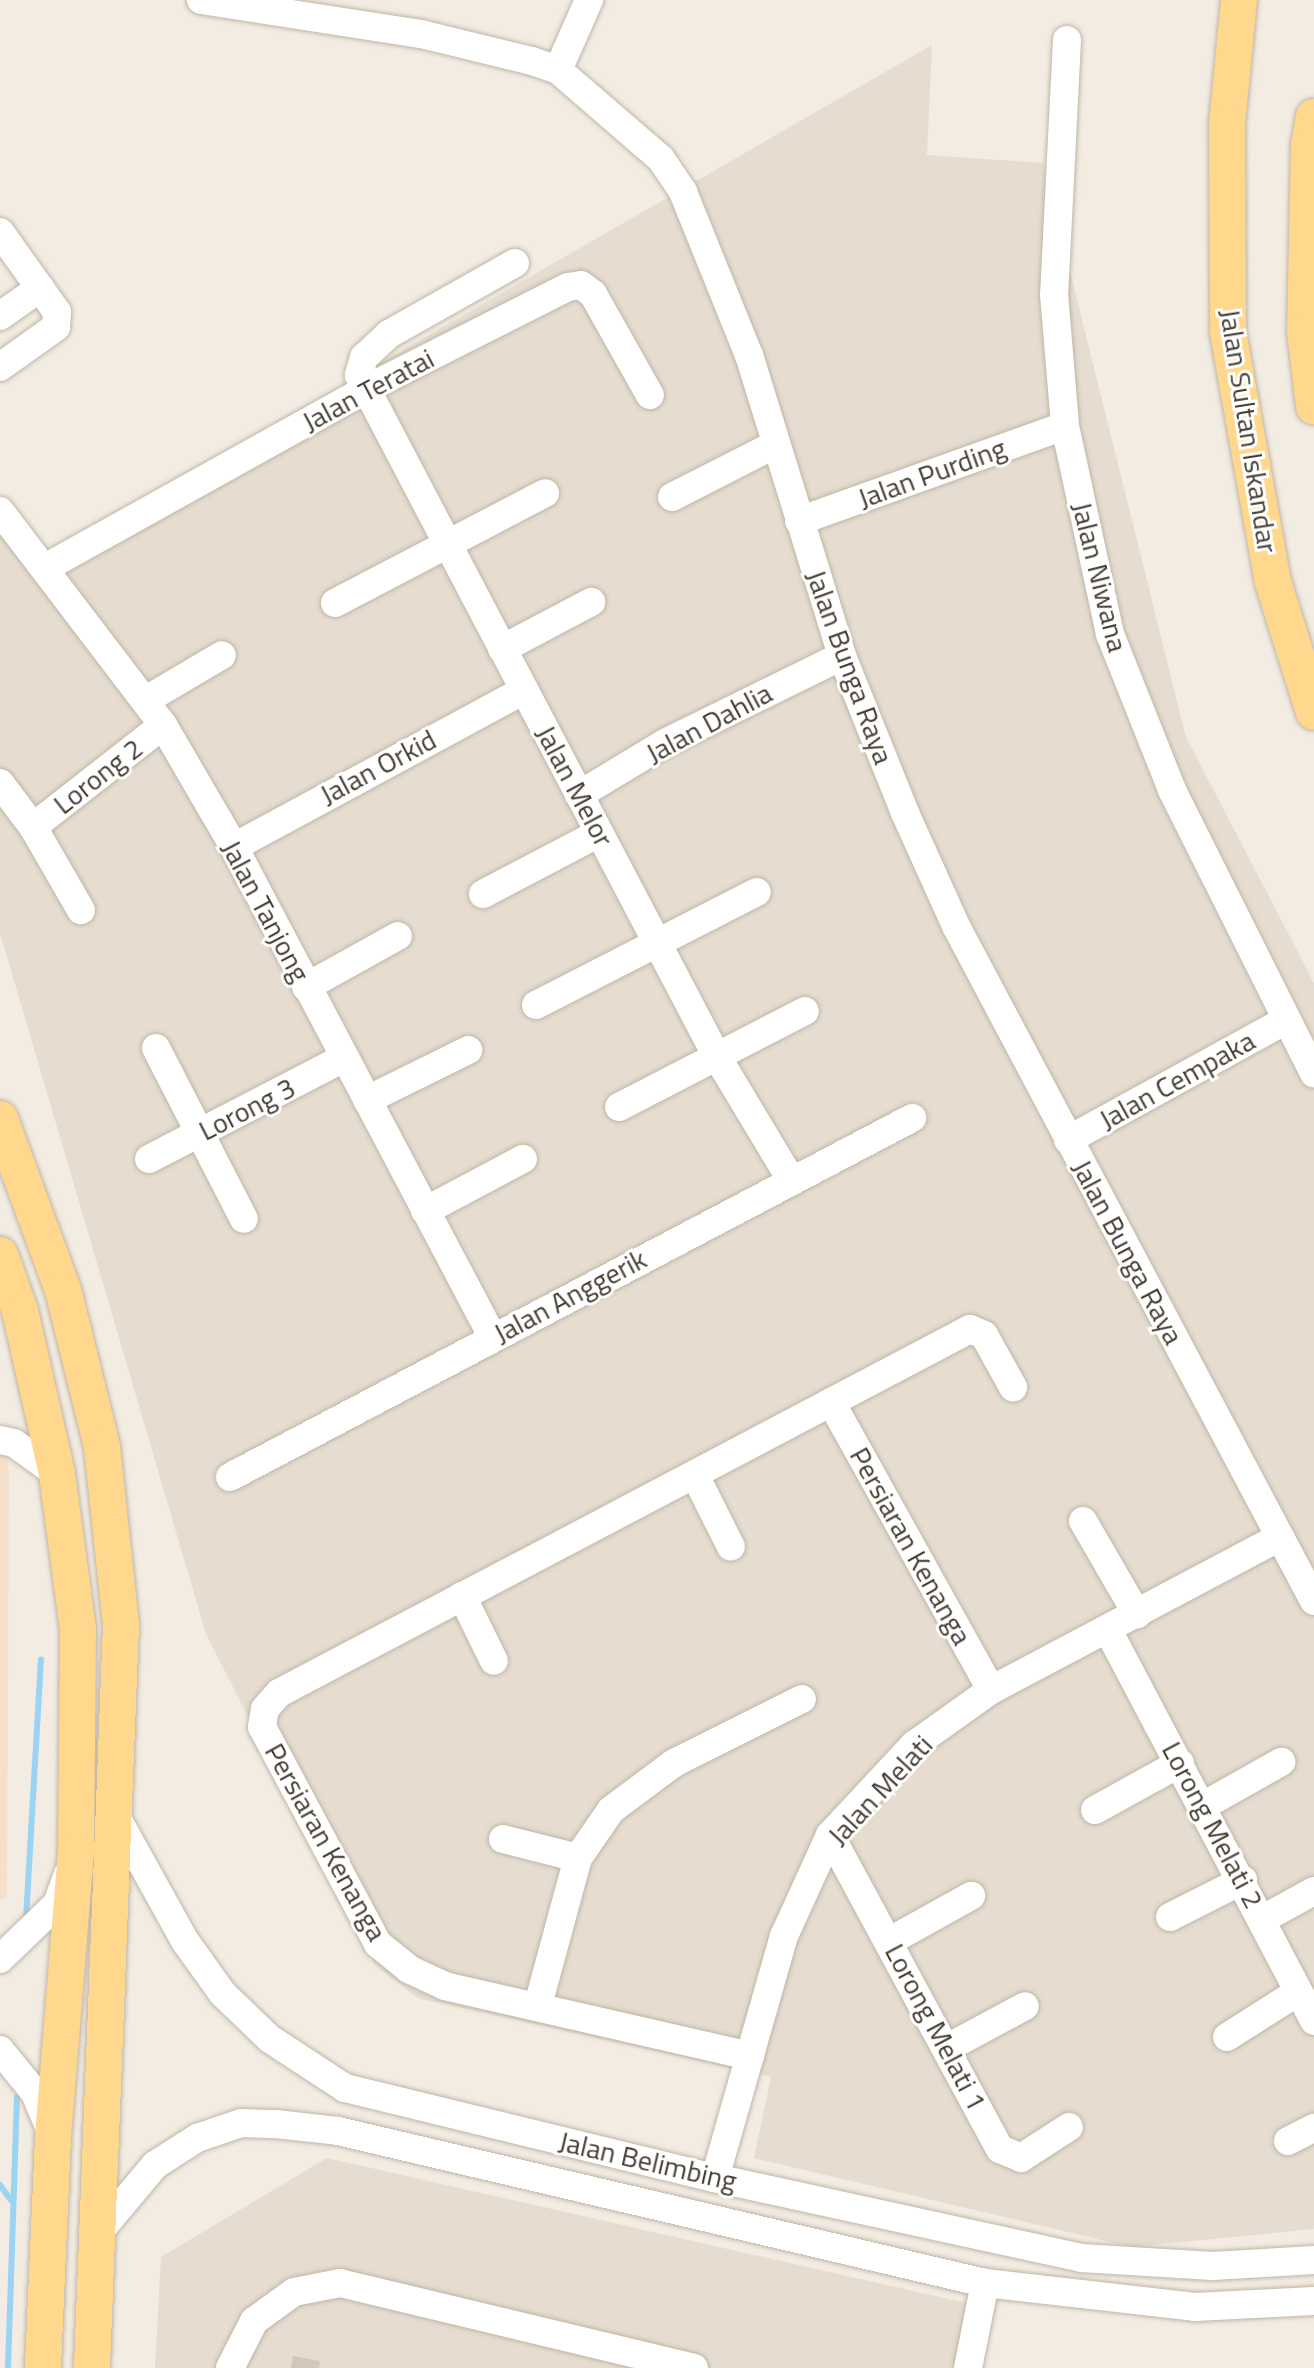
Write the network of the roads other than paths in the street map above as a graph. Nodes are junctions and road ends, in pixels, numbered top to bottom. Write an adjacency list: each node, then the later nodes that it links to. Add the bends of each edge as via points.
1 (201, 0): 5 (street, Jalan Bunga Raya, via 421,34)
2 (589, 0): 5 (street)
3 (1239, 0): 30 (main road, Jalan Sultan Iskandar, via 1227,125 1228,332 1273,582)
4 (1067, 40): 15 (street, Jalan Niwana, via 1054,294)
5 (558, 70): 16 (street, Jalan Bunga Raya, via 661,159 683,192 749,355)
6 (1314, 117): 14 (main road, via 1305,331)
7 (4, 248): 9 (street)
8 (515, 263): 12 (street, via 371,347 359,375)
9 (40, 288): 10 (street); 11 (street, via 57,312 56,327)
10 (0, 316)
11 (0, 367)
12 (366, 389): 13 (street, Jalan Teratai, via 581,285 593,294); 21 (street, Jalan Melor); 22 (street, Jalan Teratai)
13 (650, 395)
14 (1314, 406)
15 (1065, 426): 20 (street, Jalan Purding); 45 (street, Jalan Niwana, via 1110,634 1172,790)
16 (776, 444): 18 (street); 20 (street, Jalan Bunga Raya)
17 (545, 493): 21 (street)
18 (672, 497)
19 (0, 511): 22 (street, Jalan Tanjong)
20 (799, 521): 27 (street, Jalan Bunga Raya)
21 (447, 544): 24 (street); 25 (street, Jalan Melor)
22 (45, 568): 29 (street, Jalan Tanjong)
23 (591, 602): 25 (street)
24 (335, 603)
25 (502, 649): 28 (street, Jalan Melor)
26 (222, 655): 29 (street)
27 (842, 656): 33 (street, Jalan Dahlia, via 665,743); 56 (street, Jalan Bunga Raya, via 956,926)
28 (524, 690): 33 (street, Jalan Melor); 36 (street, Jalan Orkid)
29 (146, 700): 31 (street, Jalan Tanjong)
30 (1314, 712)
31 (163, 725): 34 (street, Lorong 2); 36 (street, Jalan Tanjong)
32 (0, 783): 34 (street)
33 (579, 795): 35 (street, Jalan Melor)
34 (33, 827): 39 (street)
35 (599, 833): 38 (street); 41 (street, Jalan Melor)
36 (234, 847): 42 (street, Jalan Tanjong)
37 (757, 892): 41 (street)
38 (483, 894)
39 (81, 910)
40 (398, 936): 42 (street)
41 (658, 944): 43 (street); 48 (street, Jalan Melor)
42 (306, 987): 49 (street, Jalan Tanjong)
43 (536, 1005)
44 (805, 1011): 48 (street)
45 (1286, 1020): 50 (street, Jalan Niwana); 56 (street, Jalan Cempaka)
46 (156, 1048): 55 (street)
47 (468, 1050): 51 (street)
48 (716, 1055): 52 (street); 59 (street, Jalan Melor)
49 (344, 1058): 51 (street, Jalan Tanjong); 55 (street, Lorong 3)
50 (1314, 1073)
51 (367, 1100): 60 (street, Jalan Tanjong)
52 (619, 1107)
53 (912, 1118): 59 (street, Jalan Anggerik)
54 (0, 1119): 84 (main road, via 63,1290 102,1447 121,1625)
55 (199, 1134): 57 (street, Lorong 3); 61 (street)
56 (1068, 1140): 71 (street, Jalan Bunga Raya)
57 (149, 1159)
58 (523, 1159): 60 (street)
59 (791, 1180): 63 (street, Jalan Anggerik)
60 (425, 1211): 63 (street, Jalan Tanjong)
61 (244, 1219)
62 (0, 1255): 67 (main road, via 20,1311)
63 (492, 1336): 69 (street, Jalan Anggerik)
64 (1013, 1387): 65 (street, Persiaran Kenanga, via 984,1335 970,1329)
65 (831, 1402): 68 (street, Persiaran Kenanga); 78 (street, Persiaran Kenanga)
66 (0, 1440): 67 (street, via 14,1443)
67 (57, 1474): 87 (main road, via 78,1630)
68 (695, 1475): 72 (street); 73 (street, Persiaran Kenanga)
69 (230, 1477)
70 (1083, 1521): 75 (street)
71 (1280, 1537): 74 (street, Jalan Bunga Raya); 75 (street, Jalan Melati)
72 (731, 1547)
73 (462, 1596): 77 (street); 97 (street, Persiaran Kenanga, via 279,1693 265,1709 262,1727 378,1944 409,1969 445,1986)
74 (1314, 1601)
75 (1137, 1614): 76 (street, Jalan Melati)
76 (1108, 1630): 78 (street, Jalan Melati); 81 (street, Lorong Melati 2)
77 (494, 1661)
78 (991, 1690): 85 (street, Jalan Melati, via 914,1745)
79 (802, 1699): 88 (street, via 640,1785 602,1822)
80 (1281, 1762): 82 (street)
81 (1180, 1763): 82 (street, Lorong Melati 2); 83 (street)
82 (1203, 1806): 89 (street, Lorong Melati 2)
83 (1095, 1810)
84 (114, 1813): 108 (street, Jalan Belimbing, via 185,1941 223,1994 270,2039 345,2088); 109 (main road)
85 (830, 1835): 94 (street, Lorong Melati 1); 103 (street, Jalan Melati, via 784,1936)
86 (503, 1839): 88 (street)
87 (76, 1851): 95 (street, via 57,1904); 106 (main road)
88 (578, 1858): 97 (street)
89 (1243, 1880): 92 (street); 93 (street, Lorong Melati 2)
90 (1314, 1891): 93 (street)
91 (971, 1896): 94 (street)
92 (1170, 1917)
93 (1263, 1919): 96 (street, Lorong Melati 2)
94 (890, 1941): 101 (street, Lorong Melati 1)
95 (0, 1959)
96 (1298, 1992): 99 (street, Lorong Melati 2); 100 (street)
97 (538, 2005): 103 (street, Persiaran Kenanga)
98 (1025, 2006): 101 (street)
99 (1314, 2021)
100 (1227, 2037)
101 (949, 2047): 104 (street, Lorong Melati 1, via 1000,2149 1011,2158 1021,2158)
102 (0, 2050): 106 (street, via 35,2093)
103 (750, 2056): 108 (street, Jalan Melati)
104 (1069, 2127)
105 (1314, 2128): 107 (street)
106 (53, 2137): 113 (main road)
107 (1288, 2141)
108 (715, 2178): 110 (street, Jalan Belimbing, via 1081,2258 1213,2266)
109 (98, 2233): 111 (street, Jalan Belimbing, via 155,2165 197,2138 241,2123 276,2124 338,2131); 114 (main road)
110 (1314, 2260)
111 (985, 2283): 112 (street, Jalan Belimbing, via 1195,2307); 117 (street)
112 (1314, 2301)
113 (43, 2368)
114 (92, 2368)
115 (230, 2368): 116 (street, via 254,2321 294,2292 340,2283)
116 (694, 2368)
117 (968, 2368)

